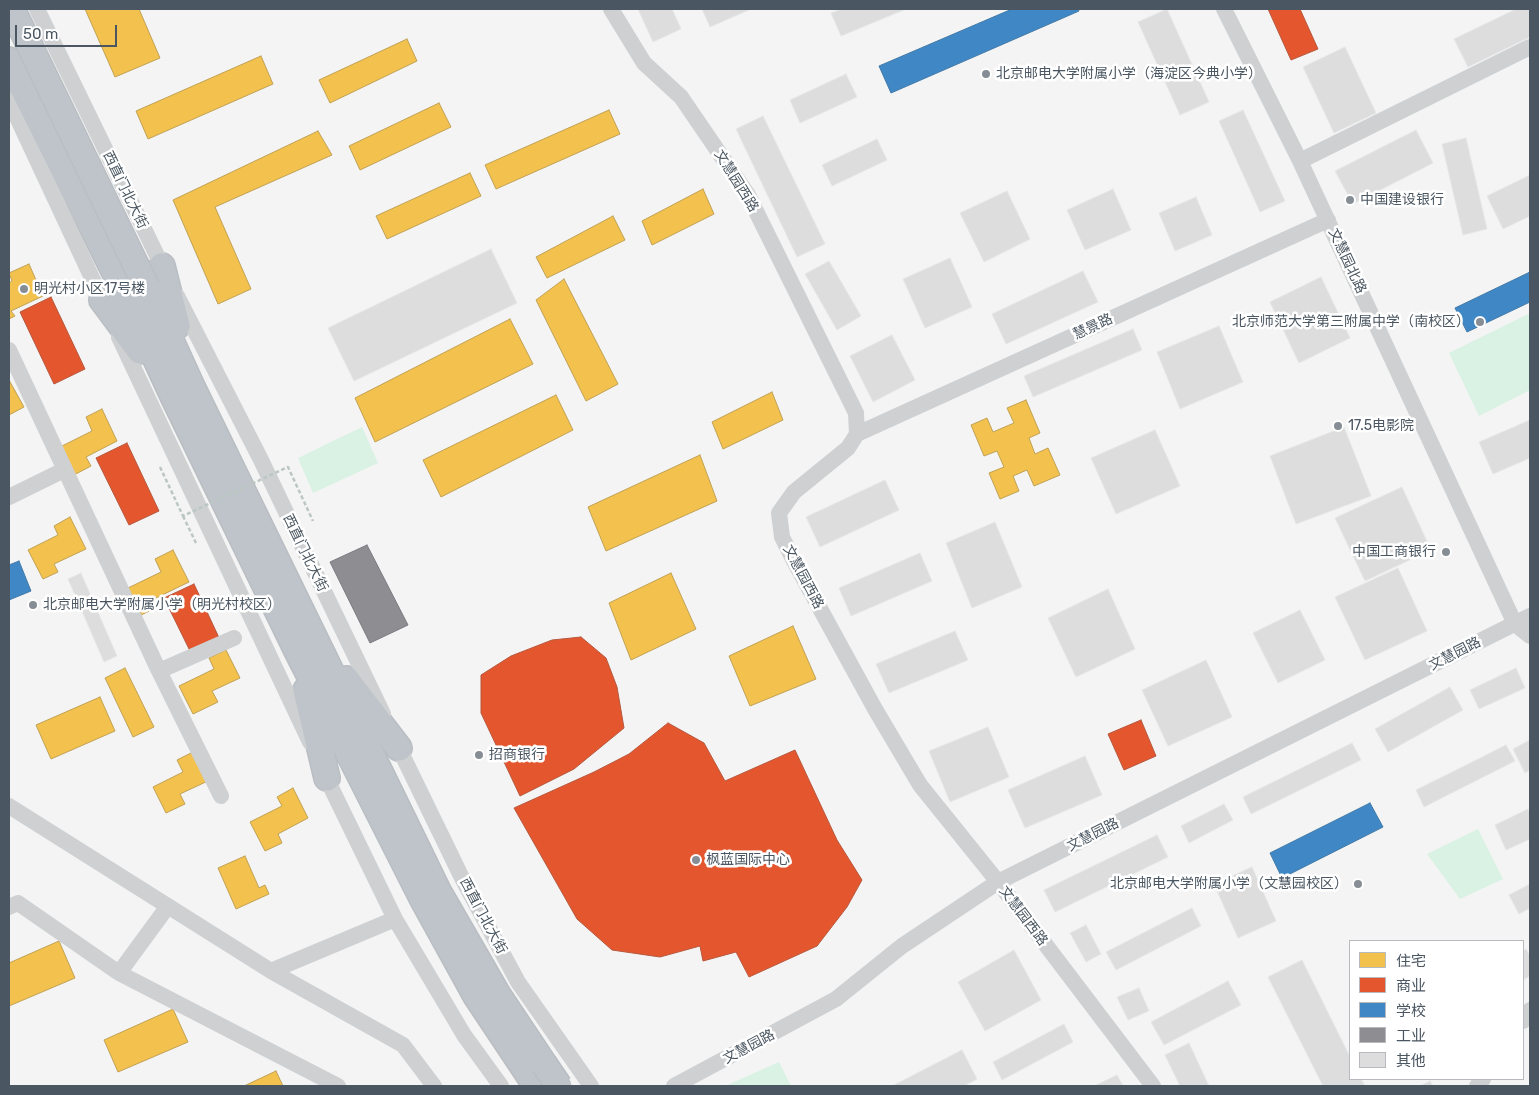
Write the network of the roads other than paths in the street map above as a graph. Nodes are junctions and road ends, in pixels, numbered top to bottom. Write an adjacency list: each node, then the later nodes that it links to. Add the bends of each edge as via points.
1 (12, 9): 12 (highway, 西直门北大街, bridge)
2 (35, 9): 5 (street); 11 (street, 西直门北大街)
3 (611, 9): 16 (street, 文慧园西路, via 644,63 681,97 748,195 856,413)
4 (1224, 9): 9 (street, 文慧园北路)
5 (9, 20)
6 (1530, 47): 9 (street)
7 (9, 60): 12 (highway, 西直门北大街)
8 (9, 100): 13 (street)
9 (1300, 161): 10 (street, 文慧园北路)
10 (1328, 220): 16 (street, 慧景路); 20 (street, 文慧园北路)
11 (162, 266): 15 (highway); 25 (street, 西直门北大街, via 260,458)
12 (138, 295): 15 (highway, 西直门北大街)
13 (102, 300): 15 (highway); 26 (street)
14 (9, 350): 17 (street)
15 (183, 393): 23 (highway, 西直门北大街)
16 (858, 434): 29 (street, 文慧园西路, via 848,448 794,492 779,513 782,537 920,785)
17 (64, 470): 18 (street); 24 (street)
18 (9, 496)
19 (1530, 616): 20 (street, 文慧园路)
20 (1516, 624): 21 (street); 29 (street, 文慧园路)
21 (1530, 636)
22 (234, 638): 24 (street)
23 (304, 641): 25 (highway); 26 (highway); 36 (highway, 西直门北大街, via 438,891 498,995)
24 (159, 671): 27 (street)
25 (399, 748): 35 (street, 西直门北大街, via 463,880 518,982)
26 (327, 778): 32 (street)
27 (221, 796)
28 (9, 806): 30 (street)
29 (998, 882): 42 (street, 文慧园路, via 902,946 836,999); 43 (street, 文慧园西路)
30 (168, 906): 33 (street); 34 (street)
31 (9, 907): 34 (street, via 18,903)
32 (395, 919): 33 (street); 39 (street, via 464,1035)
33 (271, 971): 38 (street, via 403,1045)
34 (119, 973): 37 (street)
35 (580, 1072): 40 (street); 41 (street, 西直门北大街)
36 (536, 1075): 40 (highway, 西直门北大街, bridge)
37 (338, 1086)
38 (434, 1086)
39 (501, 1086)
40 (559, 1086)
41 (591, 1086)
42 (674, 1086)
43 (1153, 1086)

